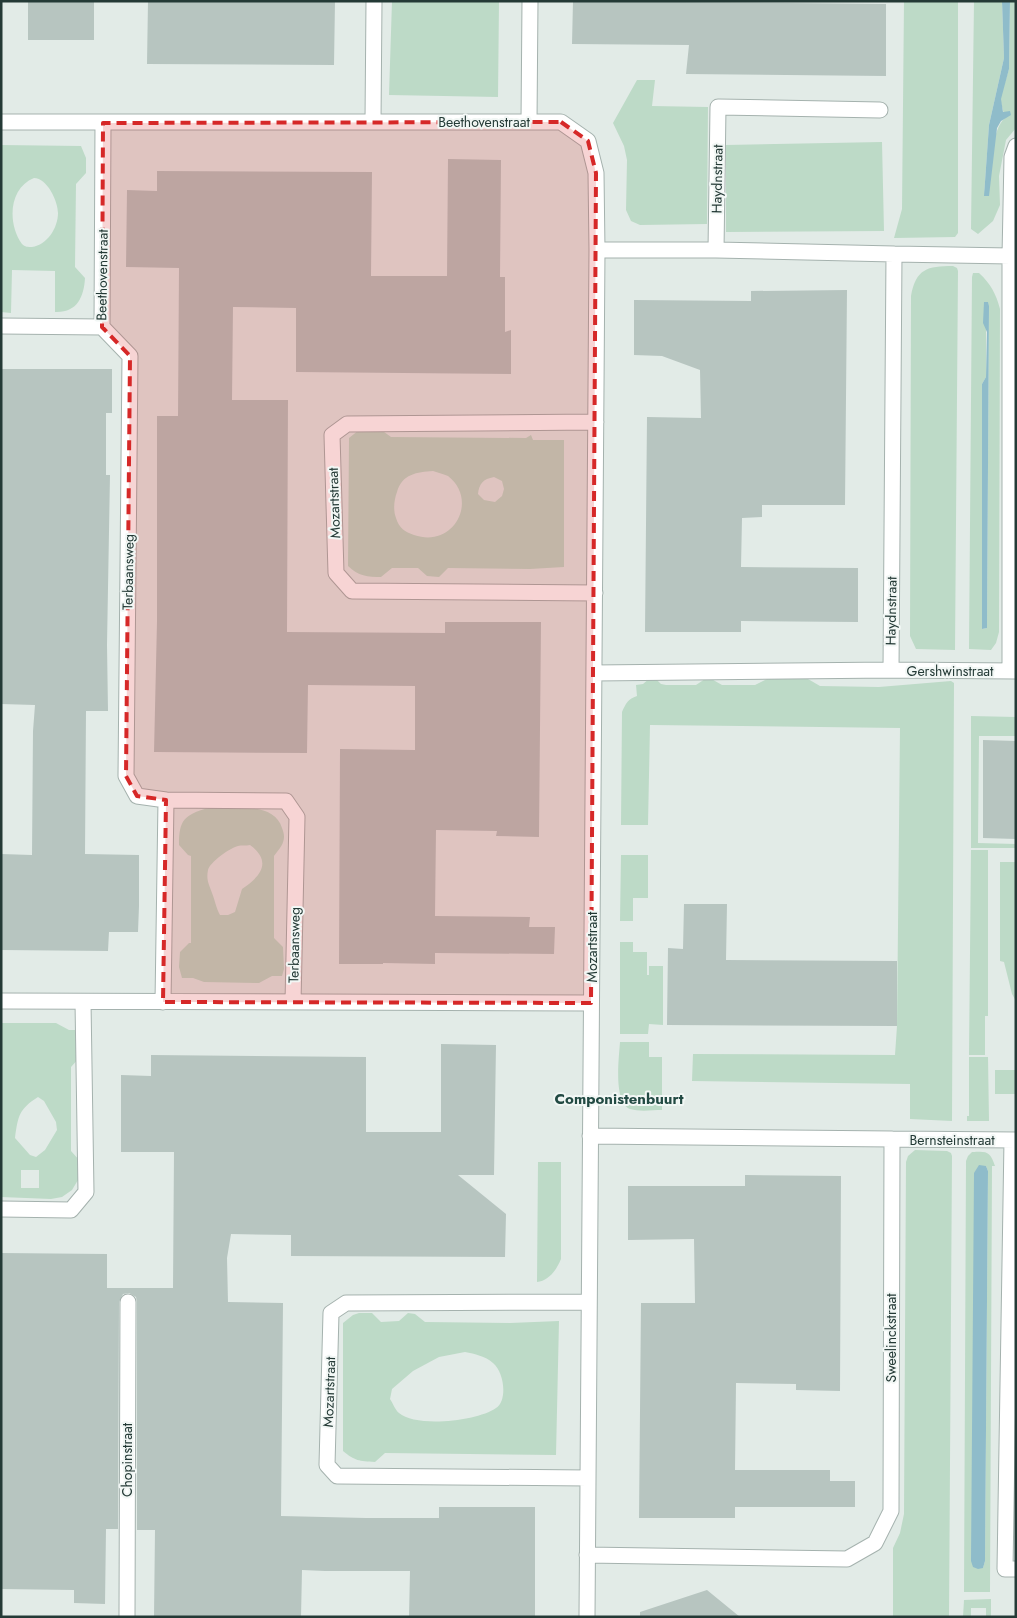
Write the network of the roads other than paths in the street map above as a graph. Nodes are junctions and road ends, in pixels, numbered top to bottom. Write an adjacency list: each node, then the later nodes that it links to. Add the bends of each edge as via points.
1 (374, 1): 6 (street)
2 (530, 1): 7 (street)
3 (880, 110): 11 (street, Haydnstraat, via 718,107)
4 (1, 122): 5 (street, Beethovenstraat)
5 (103, 122): 6 (street, Beethovenstraat); 15 (street, Beethovenstraat)
6 (373, 122): 7 (street, Beethovenstraat)
7 (529, 122): 8 (street, Beethovenstraat, via 561,122)
8 (588, 142): 10 (street, Mozartstraat, via 596,173)
9 (1014, 152): 13 (street, Gershwinstraat)
10 (597, 250): 11 (street); 16 (street, Mozartstraat)
11 (716, 250): 12 (street)
12 (894, 254): 13 (street); 18 (street, Haydnstraat)
13 (1010, 256): 19 (street, Gershwinstraat)
14 (1, 326): 15 (street, Beethovenstraat)
15 (102, 327): 21 (street, Terbaansweg, via 130,356 126,776 137,796)
16 (596, 422): 17 (street, Mozartstraat); 17 (street, Mozartstraat, via 347,424 332,435 336,573 352,591)
17 (595, 593): 20 (street, Mozartstraat)
18 (890, 670): 19 (street, Gershwinstraat); 20 (street)
19 (1013, 671)
20 (594, 673): 26 (street, Mozartstraat)
21 (166, 800): 24 (street); 25 (street, Terbaansweg, via 286,801 297,817)
22 (1, 1001): 23 (street, Terbaansweg)
23 (83, 1002): 24 (street, Terbaansweg); 30 (street, via 86,1192 70,1210)
24 (163, 1002): 25 (street, Terbaansweg)
25 (293, 1002): 26 (street, Terbaansweg)
26 (591, 1003): 27 (street, Mozartstraat)
27 (590, 1136): 28 (street); 32 (street, Mozartstraat)
28 (892, 1139): 29 (street, Bernsteinstraat); 34 (street, Sweelinckstraat, via 891,1511 875,1543 847,1559)
29 (1014, 1140): 35 (street, Bernsteinstraat, via 1005,1569)
30 (1, 1209)
31 (128, 1302): 36 (street, Chopinstraat)
32 (589, 1302): 33 (street, Mozartstraat); 33 (street, Mozartstraat, via 346,1303 331,1314 327,1465 337,1476)
33 (588, 1478): 34 (street, Mozartstraat)
34 (587, 1555): 37 (street, Mozartstraat)
35 (1016, 1569)
36 (127, 1617)
37 (587, 1617)

